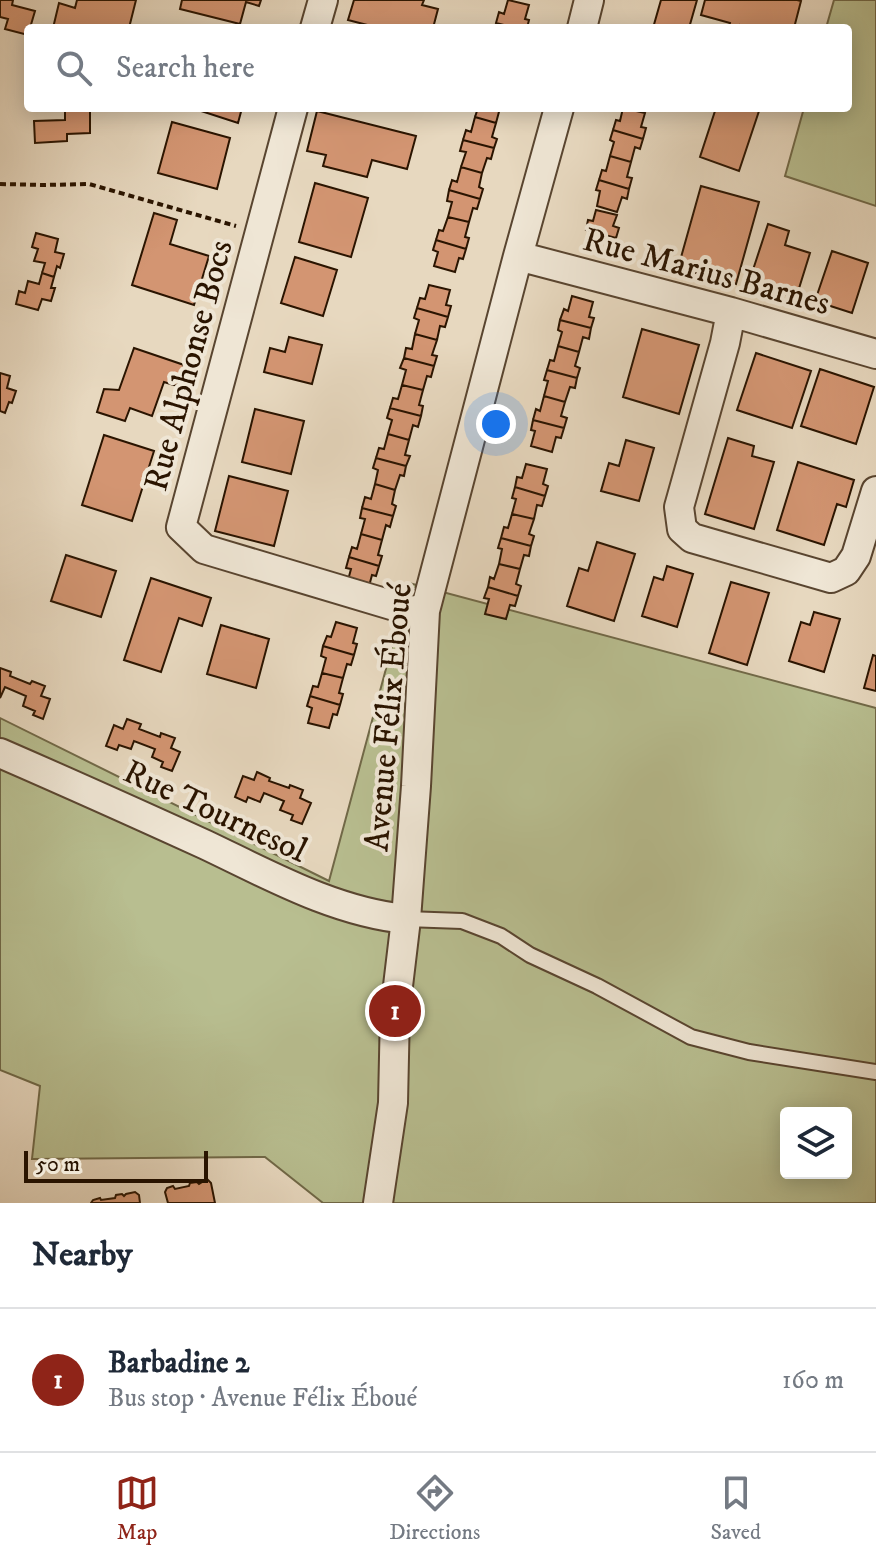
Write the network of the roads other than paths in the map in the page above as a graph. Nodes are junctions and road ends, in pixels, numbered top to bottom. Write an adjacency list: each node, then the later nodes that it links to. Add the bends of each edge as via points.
1 (323, 0): 3 (street)
2 (589, 0): 4 (street)
3 (316, 24)
4 (583, 24)
5 (292, 112): 11 (street, Rue Alphonse Bocs, via 181,527 204,549)
6 (558, 112): 7 (street, Avenue Félix Éboué)
7 (518, 256): 8 (street, Rue Marius Barnes); 11 (street, Avenue Félix Éboué)
8 (731, 312): 9 (street, Rue Marius Barnes); 10 (street, via 679,507 682,529 692,538 831,578 846,571 856,556)
9 (876, 354)
10 (876, 491)
11 (425, 611): 13 (street, Avenue Félix Éboué)
12 (0, 753): 13 (street, Rue Tournesol, via 311,894)
13 (406, 919): 14 (lane, via 462,921 501,936 691,1037); 15 (street, Avenue Félix Éboué, via 395,1011 393,1103)
14 (876, 1072)
15 (378, 1203)

